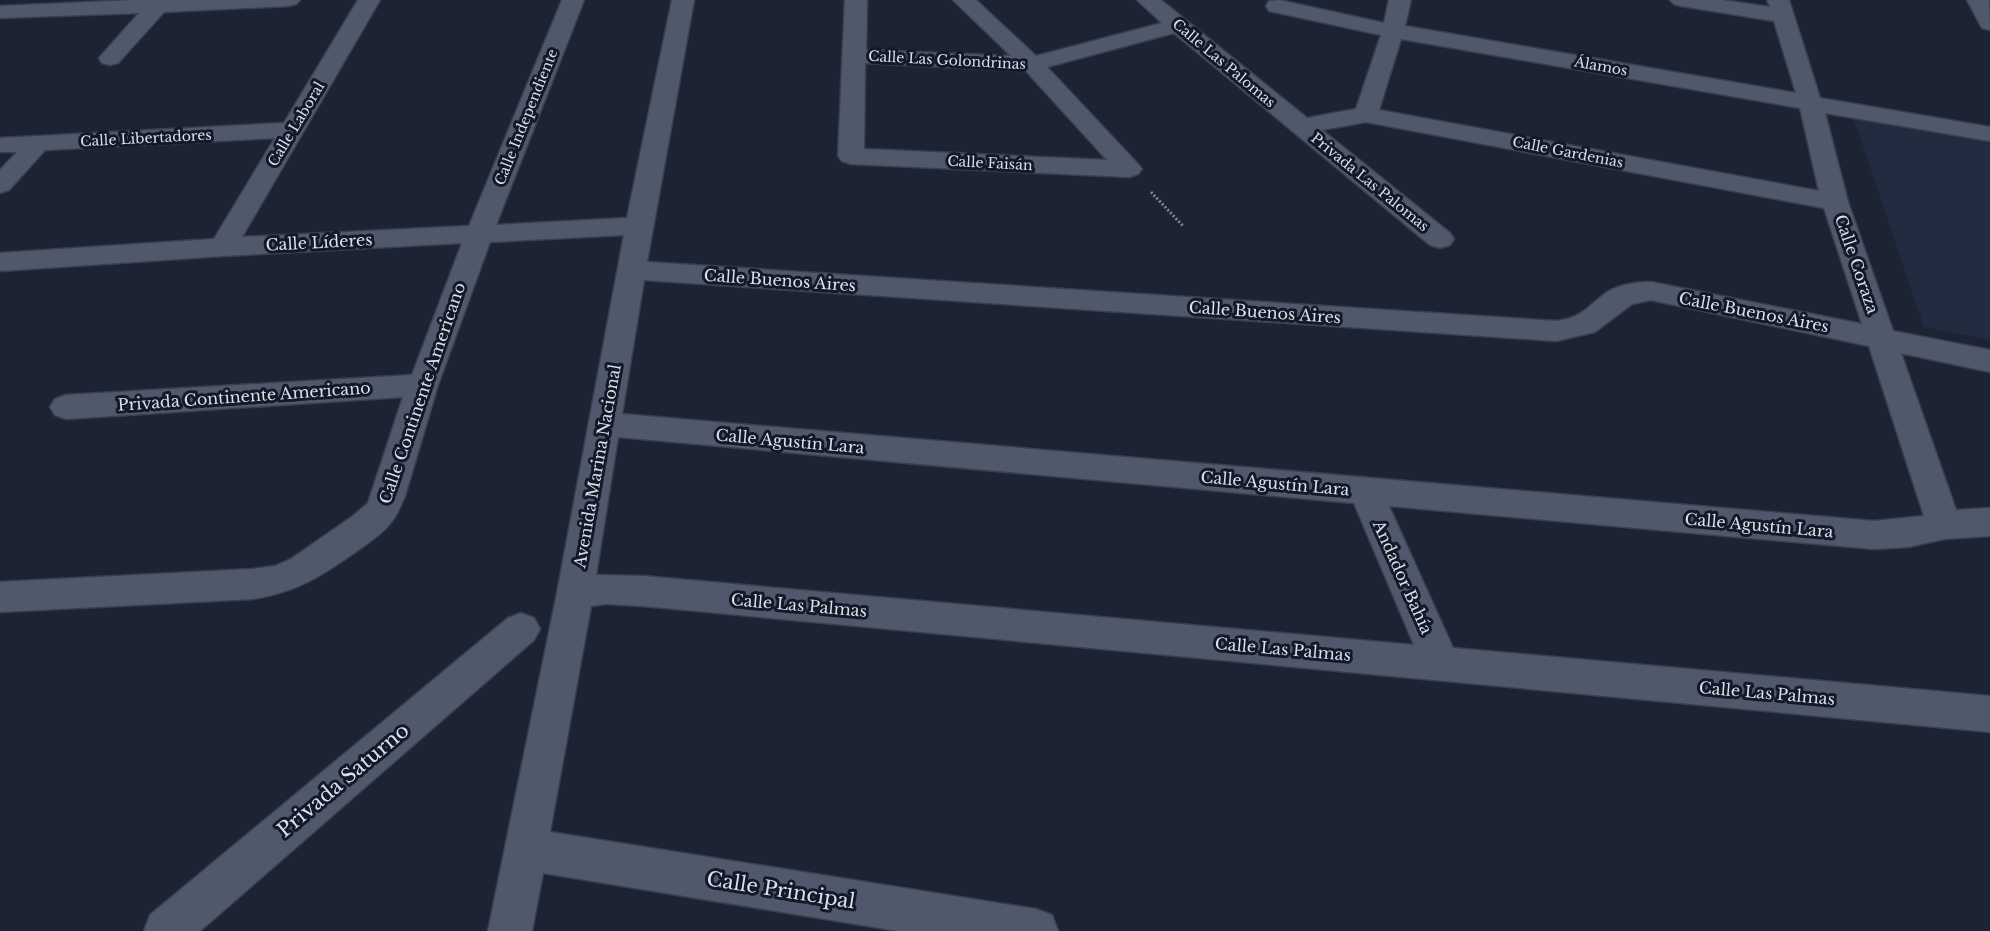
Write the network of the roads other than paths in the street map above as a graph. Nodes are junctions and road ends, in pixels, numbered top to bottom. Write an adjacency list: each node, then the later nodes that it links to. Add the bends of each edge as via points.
1 (16, 0): 15 (street)
2 (289, 0): 12 (street)
3 (369, 0): 25 (street, Calle Laboral)
4 (573, 0): 32 (street, Calle Independiente)
5 (683, 0): 31 (street, Avenida Marina Nacional)
6 (856, 0): 19 (street)
7 (964, 0): 21 (street)
8 (1148, 0): 17 (street, Calle Las Palomas)
9 (1400, 0): 18 (street)
10 (1681, 0): 14 (street)
11 (1978, 0): 16 (street)
12 (157, 6): 15 (street); 20 (street)
13 (1278, 6): 18 (street, Álamos)
14 (1780, 8): 22 (street, Calle Coraza)
15 (0, 12)
16 (1990, 23)
17 (1178, 25): 21 (street, Calle Las Golondrinas); 24 (street, Calle Las Palomas)
18 (1393, 31): 22 (street, Álamos); 23 (street)
19 (855, 56): 21 (street, Calle Las Golondrinas); 21 (street, Calle Faisán, via 851,156 1129,170)
20 (110, 58)
21 (1032, 64)
22 (1810, 102): 26 (street, Álamos); 30 (street, Calle Coraza)
23 (1366, 115): 24 (street, Calle Gardenias); 30 (street, Calle Gardenias)
24 (1300, 126): 33 (street, Privada Las Palomas)
25 (293, 130): 27 (street, Calle Libertadores); 34 (street, Calle Laboral)
26 (1990, 134)
27 (38, 143): 28 (street, Calle Libertadores); 29 (street)
28 (0, 145)
29 (0, 185)
30 (1835, 202): 37 (street, Calle Coraza)
31 (639, 226): 32 (street, Calle Líderes); 36 (street, Avenida Marina Nacional)
32 (479, 234): 34 (street, Calle Líderes); 39 (street, Calle Continente Americano)
33 (1440, 239)
34 (223, 247): 35 (street, Calle Líderes)
35 (0, 262)
36 (631, 270): 37 (street, Calle Buenos Aires, via 1556,331 1591,322 1619,297 1633,291 1650,291); 41 (street, Avenida Marina Nacional)
37 (1882, 338): 38 (street, Calle Buenos Aires); 44 (street, Calle Coraza)
38 (1990, 361)
39 (423, 385): 40 (street, Privada Continente Americano); 46 (street, Calle Continente Americano, via 380,512 304,568 279,580 253,584)
40 (66, 407)
41 (604, 424): 42 (street, Calle Agustín Lara); 45 (street, Avenida Marina Nacional)
42 (1365, 490): 44 (street, Calle Agustín Lara, via 1874,535); 48 (street, Andador Bahía)
43 (1990, 522): 44 (street, Calle Agustín Lara)
44 (1944, 525)
45 (575, 593): 48 (street, Calle Las Palmas, via 606,589 643,591); 50 (street, Avenida Marina Nacional)
46 (0, 597)
47 (521, 629): 52 (street, Privada Saturno)
48 (1441, 664): 49 (street, Calle Las Palmas)
49 (1990, 714)
50 (525, 849): 51 (street, Avenida Marina Nacional); 53 (street, Calle Principal)
51 (501, 930)
52 (165, 931)
53 (1036, 931)

